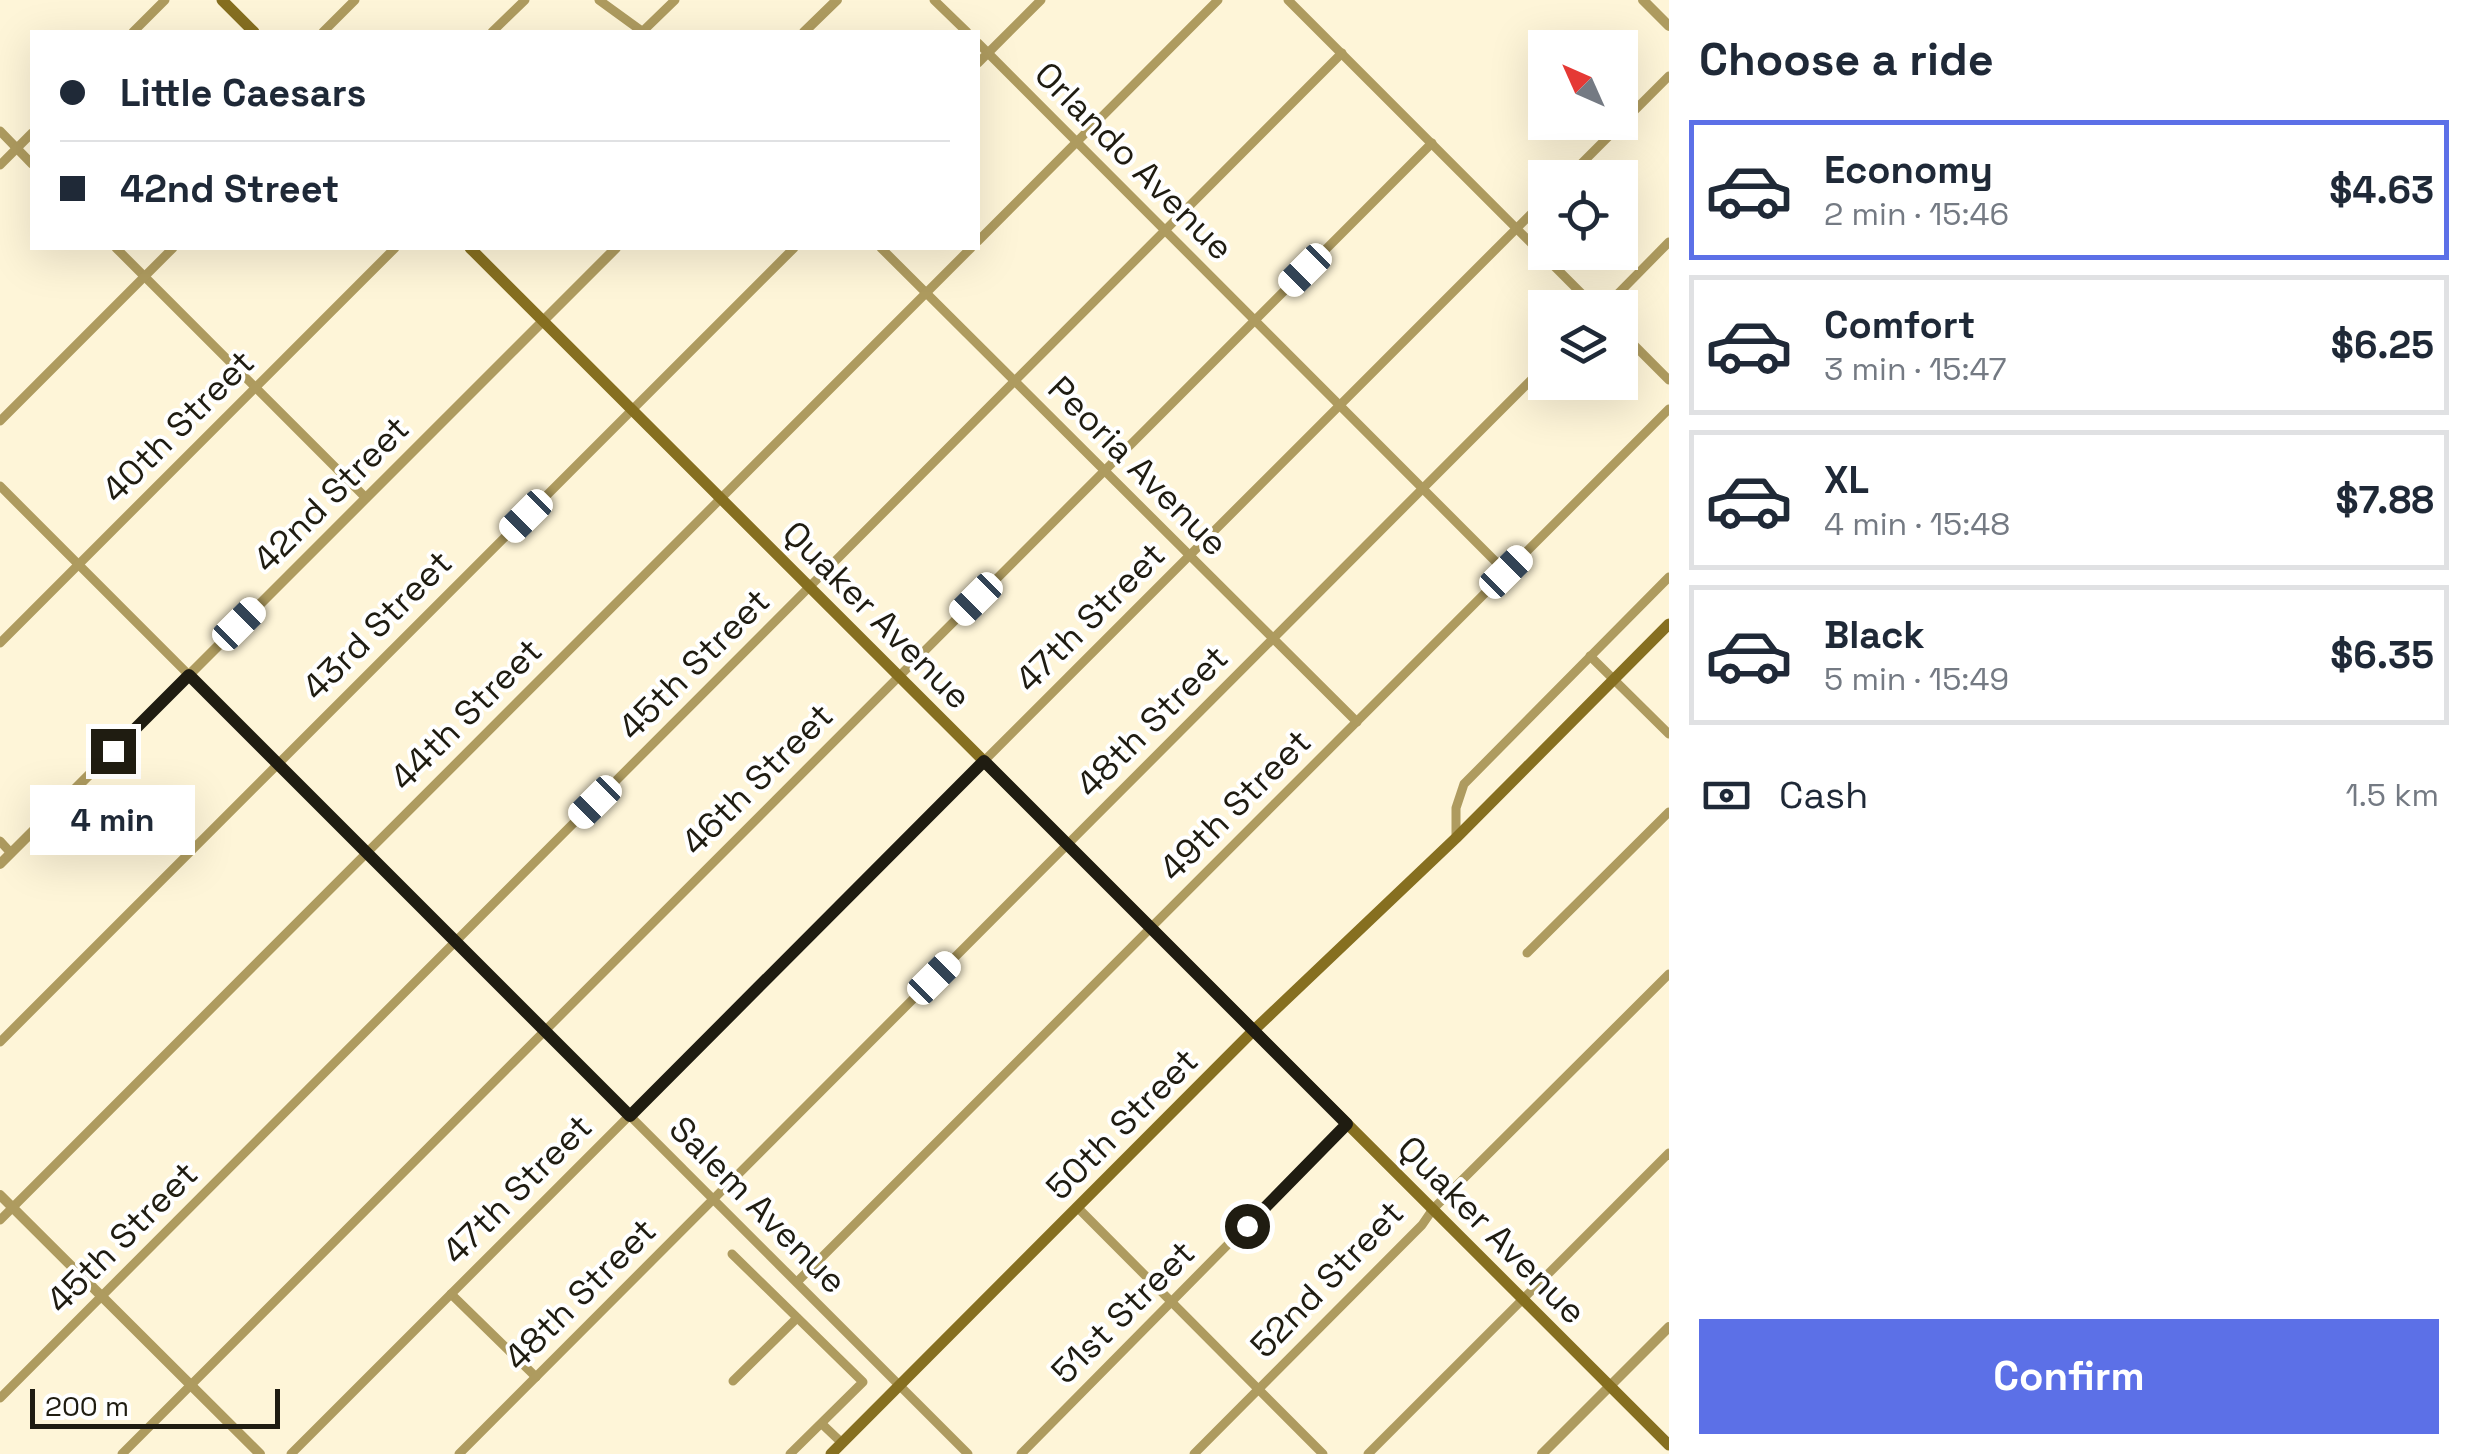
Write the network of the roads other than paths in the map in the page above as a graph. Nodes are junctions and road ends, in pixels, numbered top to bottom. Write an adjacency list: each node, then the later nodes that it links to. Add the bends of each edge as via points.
1 (165, 0): 14 (street)
2 (222, 0): 15 (main road)
3 (355, 0): 16 (street)
4 (525, 0): 17 (street)
5 (599, 0): 18 (street)
6 (675, 0): 19 (street)
7 (837, 0): 20 (street)
8 (934, 0): 21 (street)
9 (1041, 0): 23 (street)
10 (1218, 0): 29 (street)
11 (1288, 0): 24 (street)
12 (1644, 0): 13 (street)
13 (1669, 26)
14 (134, 30)
15 (252, 30)
16 (325, 30)
17 (494, 30)
18 (639, 30)
19 (644, 30)
20 (806, 30)
21 (965, 30)
22 (980, 46): 23 (street, Orlando Avenue)
23 (988, 54): 25 (street); 29 (street, Orlando Avenue)
24 (1342, 54): 30 (street); 37 (street, 45th Street)
25 (980, 62)
26 (1669, 76): 32 (street)
27 (0, 131): 31 (street)
28 (30, 135): 31 (street)
29 (1076, 142): 37 (street, Orlando Avenue); 38 (street)
30 (1432, 143): 36 (street); 53 (street, 46th Street)
31 (17, 148): 33 (street); 34 (street)
32 (1585, 160)
33 (30, 162)
34 (0, 165)
35 (1528, 217): 36 (street, 47th Street)
36 (1517, 228): 49 (street); 59 (street, 47th Street)
37 (1165, 231): 53 (street, Orlando Avenue); 56 (street, 45th Street)
38 (980, 239)
39 (1669, 242): 50 (street)
40 (118, 250): 48 (street)
41 (171, 250): 48 (street)
42 (393, 250): 58 (street, 40th Street)
43 (472, 250): 52 (main road, Quaker Avenue)
44 (614, 250): 52 (street, 42nd Street)
45 (792, 250): 60 (street, 43rd Street)
46 (883, 250): 51 (street, Peoria Avenue)
47 (969, 250): 51 (street, 44th Street)
48 (144, 276): 58 (street); 62 (street)
49 (1581, 290)
50 (1619, 290)
51 (926, 292): 56 (street, Peoria Avenue); 67 (street, 44th Street)
52 (543, 320): 60 (main road, Quaker Avenue); 66 (street, 42nd Street)
53 (1254, 320): 59 (street, Orlando Avenue); 63 (street, 46th Street)
54 (1638, 349): 55 (street)
55 (1669, 380)
56 (1015, 381): 63 (street, Peoria Avenue); 72 (street, 45th Street)
57 (1528, 383): 65 (street, 48th Street)
58 (255, 388): 66 (street); 69 (street, 40th Street)
59 (1340, 405): 65 (street, Orlando Avenue); 68 (street, 47th Street)
60 (632, 409): 67 (main road, Quaker Avenue); 83 (street, 43rd Street)
61 (1669, 409): 70 (street, 49th Street)
62 (0, 421)
63 (1104, 471): 68 (street, Peoria Avenue); 78 (street, 46th Street)
64 (0, 486): 69 (street, Salem Avenue)
65 (1424, 488): 70 (street, Orlando Avenue); 74 (street, 48th Street)
66 (366, 498): 77 (street, 42nd Street)
67 (721, 498): 72 (main road, Quaker Avenue); 89 (street, 44th Street)
68 (1190, 556): 74 (street, Peoria Avenue); 82 (street, 47th Street)
69 (78, 564): 75 (street, 40th Street); 77 (street, Salem Avenue)
70 (1506, 572): 80 (street, 49th Street)
71 (1669, 577): 76 (street)
72 (810, 587): 78 (main road, Quaker Avenue); 92 (street, 45th Street)
73 (1669, 624): 79 (main road, 50th Street)
74 (1273, 639): 80 (street, Peoria Avenue); 87 (street, 48th Street)
75 (0, 643)
76 (1590, 656): 79 (street); 85 (street, via 1464,784)
77 (189, 675): 83 (street, Salem Avenue); 88 (street, 42nd Street)
78 (899, 676): 82 (main road, Quaker Avenue); 96 (street, 46th Street)
79 (1614, 679): 81 (street); 85 (main road, 50th Street)
80 (1357, 722): 91 (street, 49th Street)
81 (1669, 734)
82 (984, 761): 87 (main road, Quaker Avenue); 98 (street, 47th Street)
83 (278, 764): 89 (street, Salem Avenue); 97 (street, 43rd Street)
84 (1669, 812): 93 (street)
85 (1456, 838): 95 (main road, 50th Street)
86 (0, 842): 88 (street)
87 (1068, 844): 91 (main road, Quaker Avenue); 102 (street, 48th Street)
88 (11, 853): 90 (street, 42nd Street)
89 (366, 853): 92 (street, Salem Avenue); 103 (street, 44th Street)
90 (0, 864)
91 (1152, 928): 95 (main road, Quaker Avenue); 109 (street, 49th Street)
92 (456, 942): 96 (street, Salem Avenue); 112 (street, 45th Street)
93 (1527, 953)
94 (1669, 974): 105 (street, 52nd Street)
95 (1254, 1030): 99 (main road, Quaker Avenue); 104 (main road, 50th Street)
96 (544, 1031): 98 (street, Salem Avenue); 121 (street, 46th Street)
97 (0, 1042)
98 (630, 1116): 102 (street, Salem Avenue); 111 (street, 47th Street)
99 (1347, 1124): 105 (main road, Quaker Avenue); 114 (street, 51st Street)
100 (1669, 1153): 113 (street)
101 (0, 1195): 103 (street)
102 (714, 1199): 108 (street, Salem Avenue); 119 (street, 48th Street)
103 (12, 1207): 106 (street, 44th Street); 112 (street)
104 (1078, 1207): 114 (street); 122 (main road, 50th Street)
105 (1433, 1209): 113 (main road, Quaker Avenue); 124 (street, 52nd Street)
106 (0, 1220)
107 (732, 1254): 110 (street)
108 (782, 1267): 109 (street, Salem Avenue); 110 (street)
109 (798, 1282): 116 (street, Salem Avenue)
110 (764, 1286): 115 (street)
111 (451, 1294): 119 (street); 131 (street, 47th Street)
112 (102, 1296): 121 (street); 125 (street, 45th Street)
113 (1523, 1299): 123 (main road, Quaker Avenue); 139 (street)
114 (1172, 1302): 124 (street); 136 (street, 51st Street)
115 (797, 1318): 118 (street); 120 (street)
116 (840, 1325): 118 (street); 122 (street, Salem Avenue)
117 (1669, 1327): 123 (street)
118 (823, 1343): 126 (street, via 863,1382)
119 (536, 1376): 132 (street, 48th Street)
120 (733, 1381)
121 (191, 1385): 129 (street, 46th Street); 130 (street)
122 (900, 1385): 127 (main road, 50th Street); 135 (street, Salem Avenue)
123 (1610, 1386): 128 (main road, Quaker Avenue); 140 (street)
124 (1258, 1389): 137 (street, 52nd Street); 138 (street)
125 (0, 1398)
126 (822, 1424): 127 (street); 133 (street)
127 (842, 1443): 134 (main road, 50th Street)
128 (1669, 1445)
129 (122, 1454)
130 (260, 1454)
131 (291, 1454)
132 (459, 1454)
133 (790, 1454)
134 (831, 1454)
135 (968, 1454)
136 (1022, 1454)
137 (1194, 1454)
138 (1324, 1454)
139 (1368, 1454)
140 (1542, 1454)

